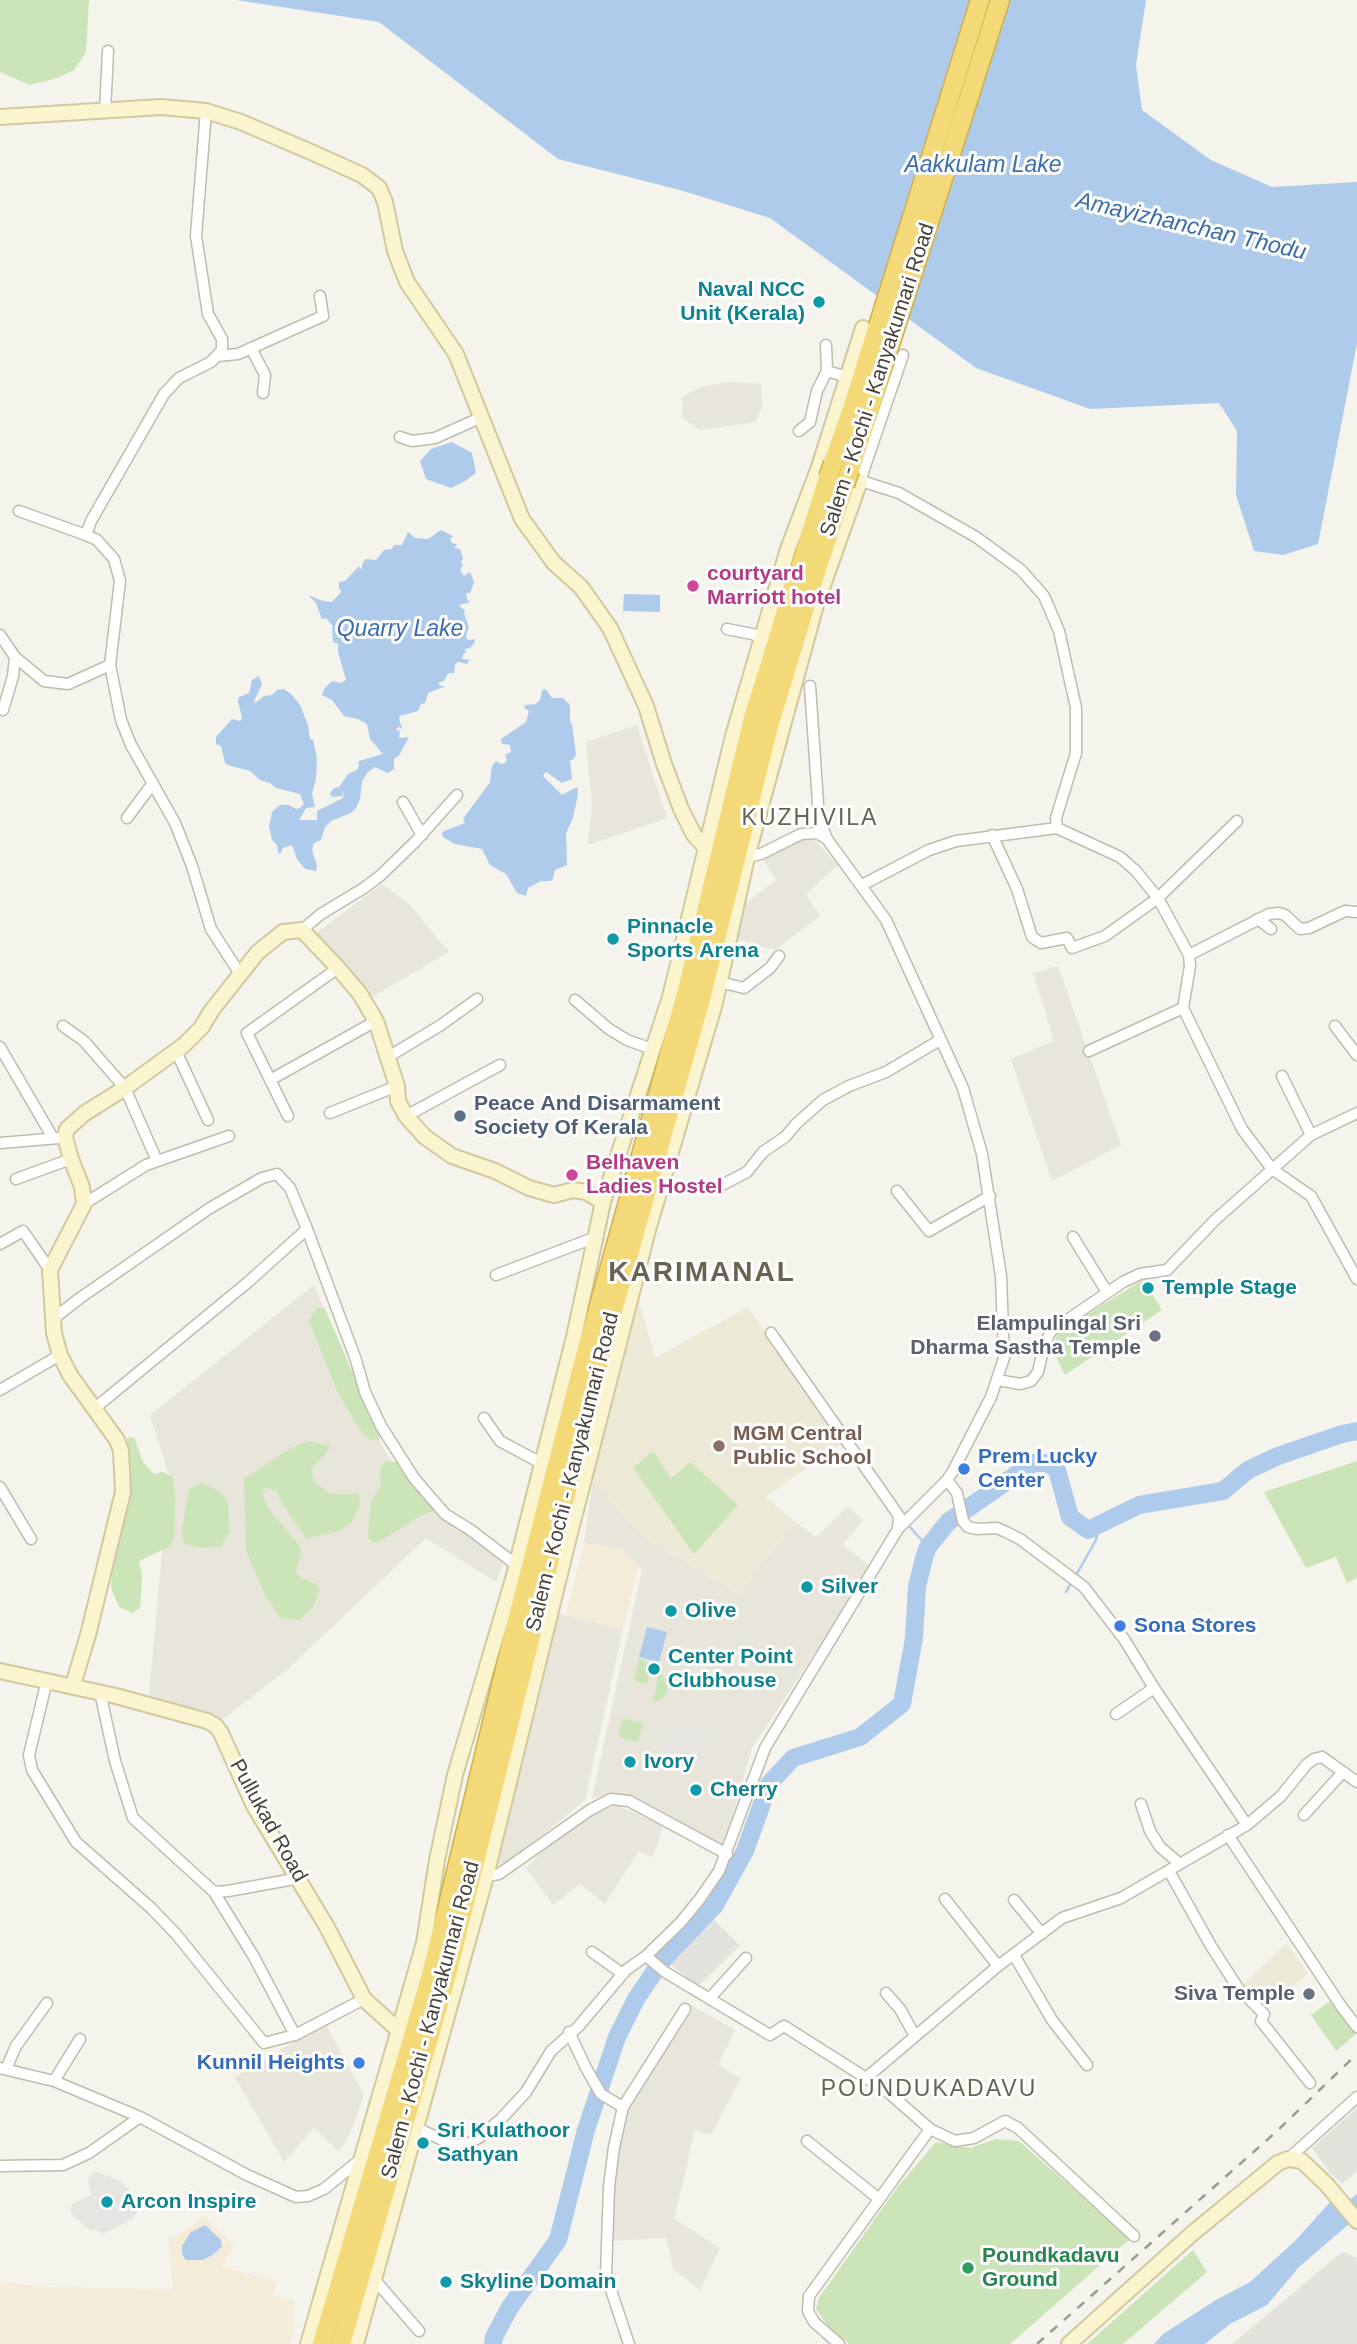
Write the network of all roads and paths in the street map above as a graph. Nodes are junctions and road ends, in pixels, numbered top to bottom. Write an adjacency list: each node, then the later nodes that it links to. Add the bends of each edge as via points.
1 (980, 0): 8 (highway, Salem - Kochi - Kanyakumari Road)
2 (1000, 0): 19 (highway, Salem - Kochi - Kanyakumari Road, via 897,325)
3 (108, 51): 5 (street)
4 (206, 111): 5 (street, via 161,107); 12 (street, via 196,236 208,314 223,345); 16 (street, via 312,152 379,188 407,282 456,354)
5 (105, 112): 6 (street)
6 (0, 117)
7 (320, 296): 10 (street, via 323,316)
8 (870, 324): 14 (street); 19 (highway, Salem - Kochi - Kanyakumari Road)
9 (826, 345): 13 (street)
10 (251, 348): 12 (street); 15 (street, via 265,375)
11 (903, 355): 19 (street)
12 (218, 356): 21 (street, via 179,378 164,394)
13 (827, 371): 14 (street); 17 (street, via 810,422)
14 (847, 377): 19 (street)
15 (263, 393)
16 (482, 417): 18 (street, via 435,438 412,441); 38 (street, via 522,519 610,628 646,706 694,835)
17 (799, 431)
18 (400, 436)
19 (839, 474): 24 (street, via 788,549); 34 (street, via 899,493 976,537 1021,570 1044,596 1059,631 1076,708 1076,753); 38 (highway, Salem - Kochi - Kanyakumari Road, via 757,705); 38 (street, via 816,605)
20 (19, 511): 21 (street)
21 (86, 535): 26 (street, via 114,559 120,581)
22 (727, 629): 24 (street)
23 (0, 635): 25 (street)
24 (762, 636): 38 (street, via 733,736)
25 (15, 657): 26 (street, via 44,681 68,684); 28 (street)
26 (110, 665): 29 (street, via 121,720)
27 (810, 686): 37 (street, via 819,818)
28 (3, 710)
29 (153, 783): 32 (street); 48 (street, via 175,823 211,929)
30 (457, 795): 35 (street)
31 (402, 802): 35 (street)
32 (127, 818)
33 (1237, 821): 40 (street)
34 (1057, 828): 36 (street); 40 (street, via 1120,857)
35 (422, 835): 44 (street, via 364,888)
36 (992, 835): 39 (street, via 929,850); 40 (street, via 1017,889 1032,937 1041,943 1067,938 1072,948 1105,936)
37 (827, 839): 38 (street, via 817,833 801,834 761,854); 39 (street)
38 (726, 855): 49 (street); 58 (street); 157 (highway, Salem - Kochi - Kanyakumari Road, via 586,1352)
39 (862, 885): 56 (street, via 886,920)
40 (1158, 898): 45 (street)
41 (1357, 912): 42 (street, via 1345,911 1300,929 1279,913)
42 (1258, 919): 43 (street); 45 (street)
43 (1271, 929)
44 (302, 930): 47 (street); 48 (street, via 283,932)
45 (1189, 955): 52 (street)
46 (779, 956): 49 (street, via 744,988)
47 (338, 968): 53 (street); 65 (street, via 247,1033)
48 (240, 974): 59 (street, via 201,1028)
49 (719, 982): 122 (street, via 648,1230)
50 (477, 999): 62 (street)
51 (575, 1000): 58 (street, via 609,1029)
52 (1183, 1008): 60 (street); 79 (street, via 1242,1129)
53 (376, 1021): 62 (street); 65 (street)
54 (64, 1026): 67 (street, via 84,1041)
55 (1335, 1026): 61 (street)
56 (940, 1041): 81 (street, via 823,1100 763,1152 747,1172); 83 (street, via 963,1088)
57 (0, 1046): 75 (street)
58 (652, 1049): 84 (street)
59 (176, 1051): 67 (street); 72 (street)
60 (1089, 1051)
61 (1357, 1055)
62 (388, 1057): 66 (street)
63 (500, 1065): 71 (street)
64 (1282, 1076): 73 (street)
65 (270, 1080): 70 (street)
66 (397, 1086): 68 (street); 71 (street, via 398,1101)
67 (125, 1088): 75 (street, via 85,1113); 78 (street)
68 (330, 1113)
69 (1357, 1113): 73 (street)
70 (288, 1116)
71 (407, 1116): 84 (street, via 425,1137 452,1156 529,1188 554,1195 586,1192)
72 (208, 1120)
73 (1311, 1135): 79 (street)
74 (229, 1136): 78 (street)
75 (59, 1138): 76 (street); 77 (street)
76 (0, 1143)
77 (71, 1159): 80 (street); 85 (street)
78 (157, 1161): 85 (street)
79 (1272, 1169): 92 (street, via 1311,1196); 93 (street, via 1167,1270 1140,1273)
80 (16, 1179)
81 (716, 1188)
82 (897, 1191): 83 (street, via 929,1231)
83 (990, 1196): 97 (street, via 1001,1276 1004,1358)
84 (603, 1202): 87 (street)
85 (85, 1204): 90 (street)
86 (307, 1229): 94 (street, via 290,1188 277,1174 262,1178 210,1208); 99 (street); 106 (street, via 381,1426 414,1478 445,1514)
87 (596, 1237): 91 (street); 101 (street)
88 (1073, 1237): 93 (street)
89 (0, 1244): 90 (street, via 23,1231)
90 (50, 1270): 94 (street)
91 (496, 1275)
92 (1357, 1279)
93 (1107, 1292): 97 (street, via 1051,1331 1038,1373 1031,1381)
94 (53, 1319): 96 (street)
95 (771, 1333): 104 (street, via 899,1516)
96 (60, 1355): 98 (street); 99 (street)
97 (998, 1380): 102 (street)
98 (0, 1390)
99 (95, 1408): 109 (street, via 121,1451 123,1492)
100 (484, 1418): 101 (street, via 500,1441)
101 (541, 1463): 106 (street)
102 (947, 1480): 104 (street); 110 (street, via 957,1493 968,1527 997,1528 1020,1539 1084,1587)
103 (0, 1487): 105 (street)
104 (898, 1529): 119 (street, via 765,1748)
105 (31, 1539)
106 (515, 1564): 140 (street, via 455,1775 424,1943)
107 (0, 1671): 108 (street, Pullukad Road)
108 (47, 1681): 109 (street, Pullukad Road); 142 (street, via 29,1755 32,1770 76,1842 176,1934 264,2043)
109 (73, 1685): 111 (street, Pullukad Road)
110 (1154, 1688): 112 (street); 117 (street)
111 (100, 1692): 123 (street, Pullukad Road, via 216,1726 254,1805); 124 (street, via 133,1818)
112 (1116, 1714)
113 (1343, 1772): 114 (street); 116 (street); 117 (street, via 1322,1757 1314,1759)
114 (1357, 1782)
115 (1141, 1804): 120 (street, via 1160,1847)
116 (1304, 1815)
117 (1247, 1825): 118 (street)
118 (1228, 1835): 120 (street); 139 (street)
119 (727, 1854): 122 (street, via 629,1801 611,1799 499,1874); 130 (street, via 699,1900)
120 (1180, 1864): 121 (street)
121 (1169, 1871): 127 (street, via 1121,1898 1062,1918); 149 (street, via 1238,1988 1264,2014 1261,2021)
122 (486, 1876): 153 (street)
123 (300, 1878): 124 (street); 136 (street, Pullukad Road)
124 (214, 1892): 142 (street)
125 (945, 1899): 132 (street)
126 (1014, 1900): 127 (street)
127 (1042, 1934): 129 (street)
128 (592, 1952): 133 (street)
129 (1014, 1955): 132 (street); 145 (street, via 1052,2020)
130 (649, 1958): 133 (street); 135 (street)
131 (746, 1958): 135 (street)
132 (998, 1966): 143 (street)
133 (623, 1974): 141 (street)
134 (886, 1993): 143 (street)
135 (709, 1998): 147 (street, via 770,2035 785,2025)
136 (363, 1999): 140 (street, Pullukad Road); 142 (street)
137 (47, 2003): 146 (street)
138 (685, 2009): 151 (street)
139 (1357, 2027)
140 (397, 2029): 157 (street)
141 (569, 2032): 151 (street, via 601,2094); 153 (street, via 551,2051 526,2092 467,2145 453,2145)
142 (295, 2035)
143 (915, 2036): 147 (street)
144 (80, 2039): 148 (street)
145 (1087, 2065)
146 (3, 2068): 148 (street)
147 (866, 2078): 154 (street)
148 (54, 2081): 152 (street)
149 (1310, 2083)
150 (1357, 2097): 156 (street)
151 (623, 2107): 168 (street, via 614,2147 605,2253 610,2291)
152 (140, 2117): 157 (street, via 296,2197); 158 (street, via 89,2153 63,2165)
153 (417, 2129): 157 (street)
154 (930, 2129): 159 (street); 161 (street, via 955,2141 974,2138 1005,2121)
155 (807, 2141): 159 (street)
156 (1288, 2160): 160 (street, via 1302,2161); 170 (street, via 1278,2163 1195,2232)
157 (383, 2164): 162 (street); 164 (street); 165 (highway, Salem - Kochi - Kanyakumari Road); 166 (highway, Salem - Kochi - Kanyakumari Road)
158 (0, 2166)
159 (879, 2199): 169 (street, via 809,2296 808,2311 814,2322)
160 (1357, 2221)
161 (1134, 2236)
162 (374, 2279): 163 (street); 167 (street)
163 (419, 2331)
164 (308, 2344)
165 (322, 2344)
166 (341, 2344)
167 (356, 2344)
168 (629, 2344)
169 (839, 2344)
170 (1069, 2344)

